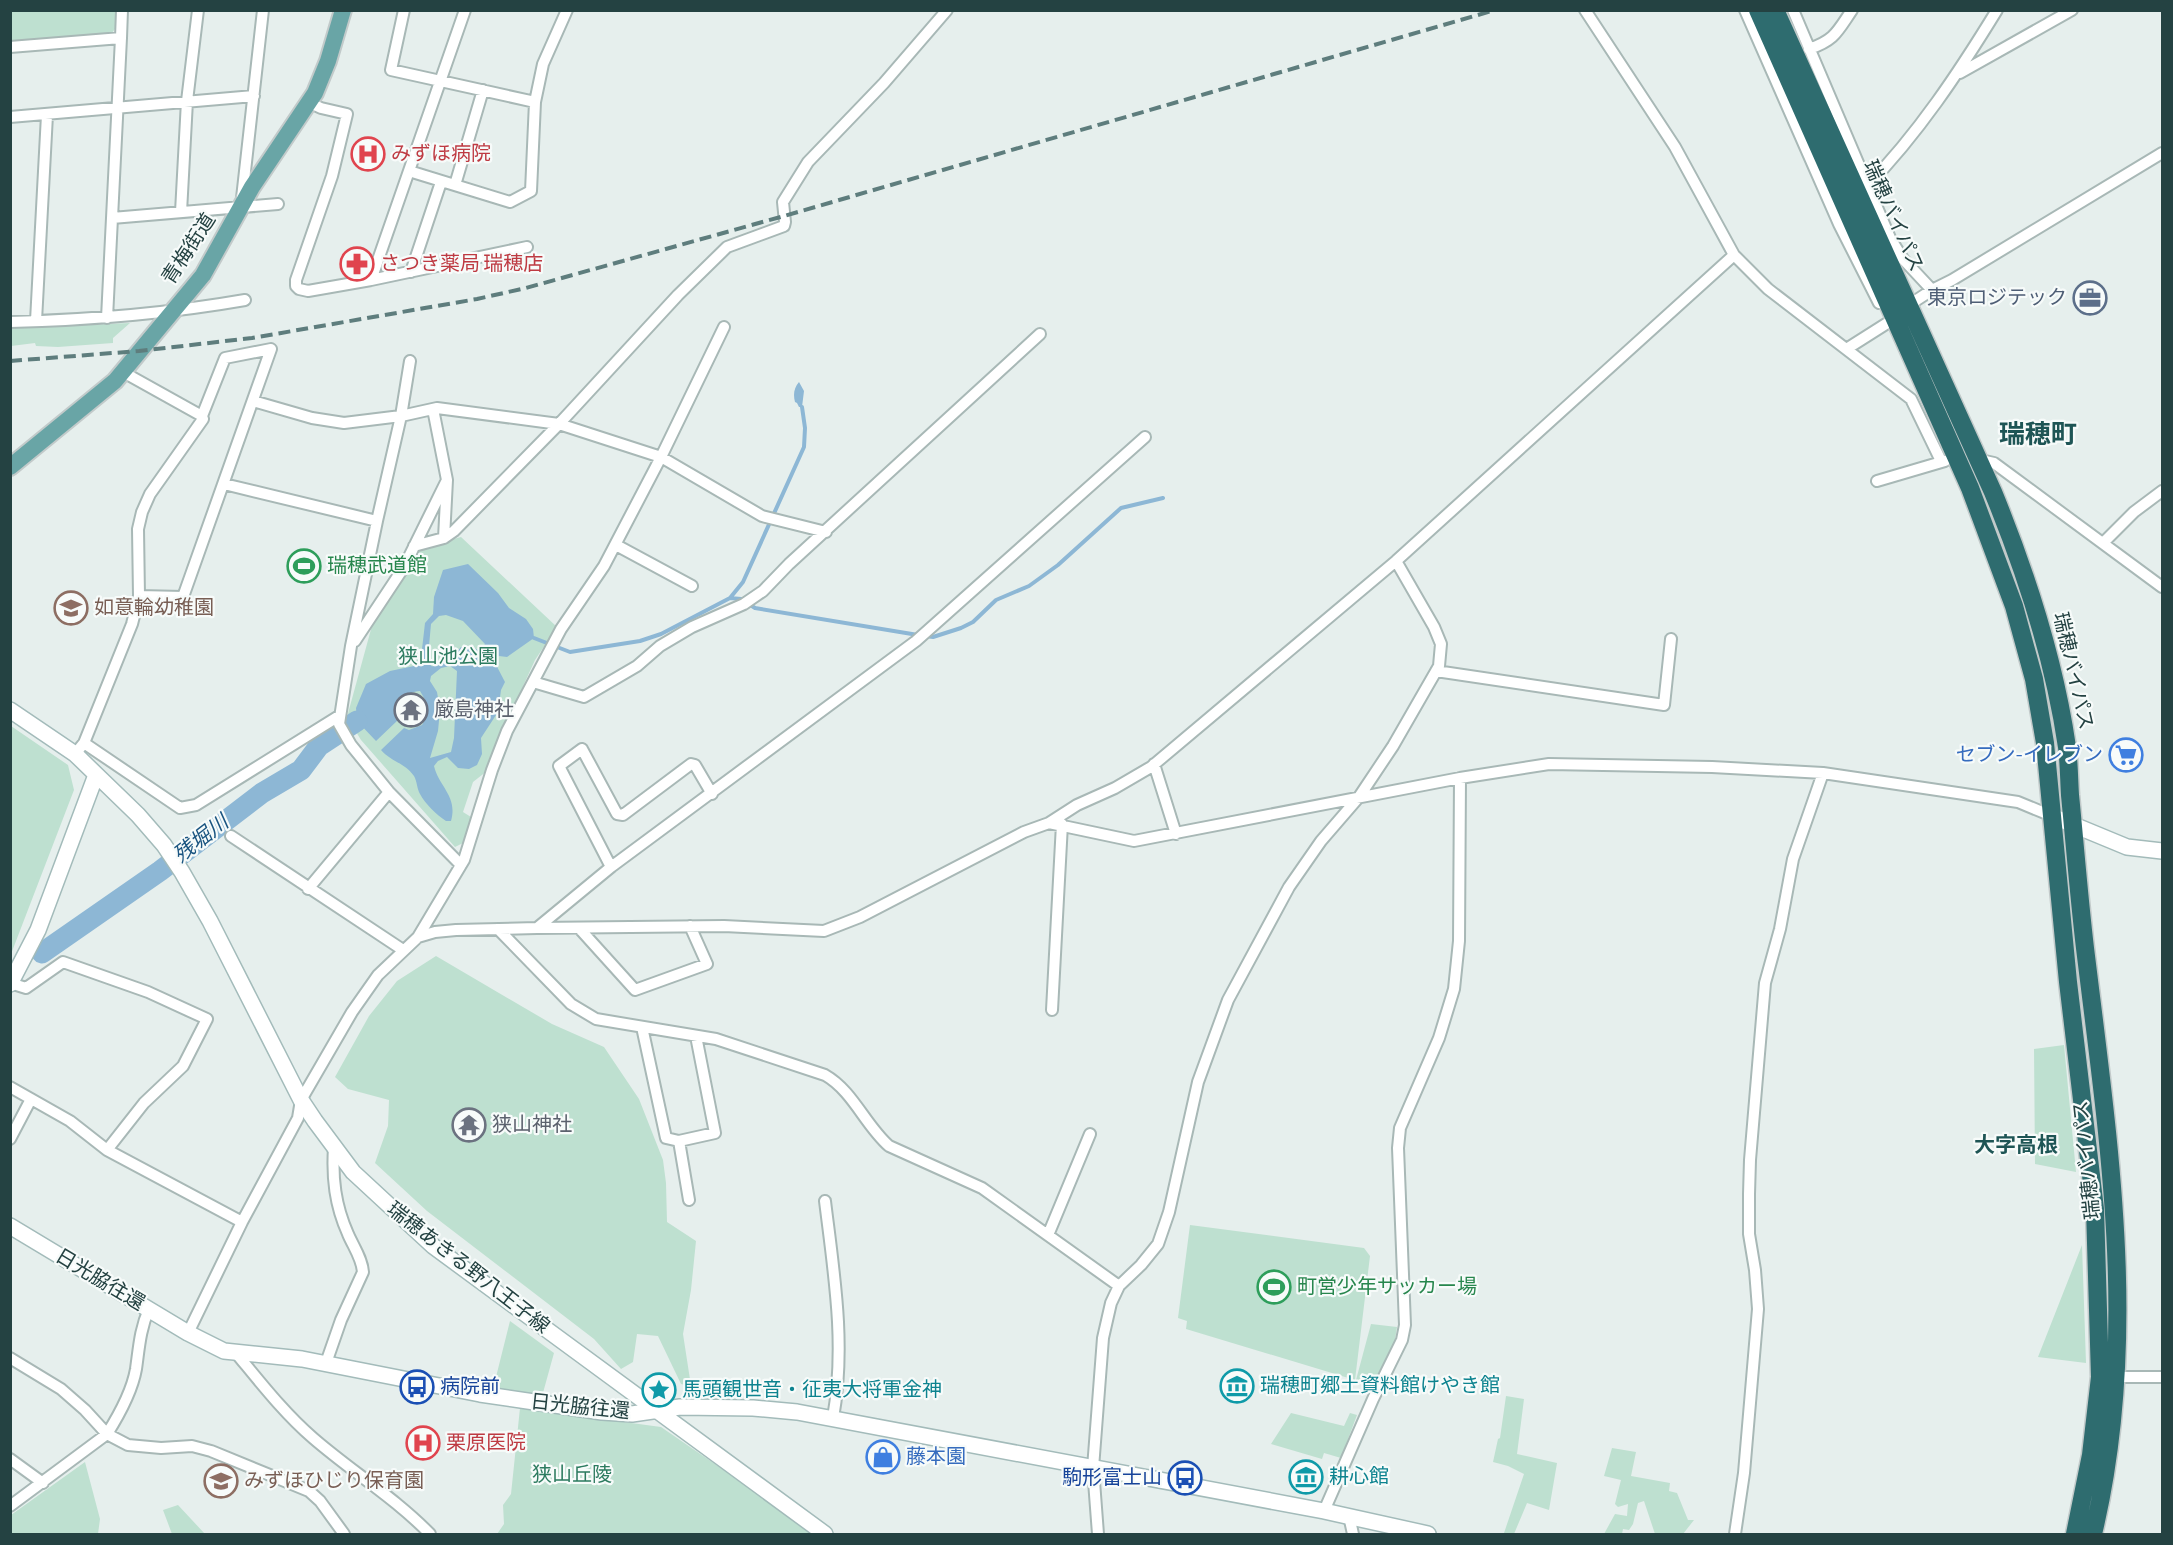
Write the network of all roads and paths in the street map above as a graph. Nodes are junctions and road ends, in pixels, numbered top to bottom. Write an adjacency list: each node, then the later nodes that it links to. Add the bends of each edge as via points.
1 (122, 10): 17 (street)
2 (198, 10): 24 (street)
3 (263, 10): 23 (street)
4 (343, 10): 26 (main road, 青梅街道)
5 (404, 10): 21 (street, via 391,70)
6 (465, 10): 21 (street)
7 (567, 10): 25 (street, via 543,64)
8 (948, 10): 61 (street, via 808,162 783,202 784,226 727,247)
9 (1585, 10): 41 (street, via 1675,147)
10 (1745, 10): 52 (street, via 1839,224)
11 (1758, 10): 28 (highway, 瑞穂バイパス)
12 (1775, 10): 28 (highway, 瑞穂バイパス)
13 (1793, 10): 19 (street)
14 (1852, 10): 19 (street, via 1832,38)
15 (1997, 10): 20 (street)
16 (2072, 10): 20 (street)
17 (121, 38): 18 (street); 27 (street)
18 (10, 47)
19 (1809, 49): 35 (street)
20 (1957, 75): 35 (street)
21 (440, 82): 22 (street); 32 (street)
22 (483, 90): 25 (street); 34 (street)
23 (254, 96): 24 (street); 37 (street)
24 (187, 101): 27 (street); 38 (street)
25 (535, 102): 34 (street, via 531,191 510,202)
26 (310, 103): 37 (main road, 青梅街道); 43 (street, via 347,114 332,176 296,286 308,291)
27 (117, 108): 29 (street); 39 (street)
28 (1810, 108): 46 (highway, 瑞穂バイパス); 52 (highway, 瑞穂バイパス)
29 (47, 115): 30 (street); 49 (street)
30 (10, 117)
31 (2163, 153): 44 (street)
32 (409, 171): 33 (street); 43 (street)
33 (441, 182): 34 (street); 42 (street)
34 (455, 185)
35 (1867, 186): 44 (street, via 1903,259)
36 (278, 204): 37 (street)
37 (241, 207): 38 (street); 47 (main road, 青梅街道, via 203,275)
38 (181, 213): 39 (street)
39 (112, 218): 48 (street)
40 (527, 247): 42 (street)
41 (1734, 255): 54 (street, via 1768,289); 77 (street)
42 (411, 272): 43 (street)
43 (371, 280)
44 (1932, 290): 46 (street)
45 (244, 300): 47 (street)
46 (1909, 305): 64 (highway, 瑞穂バイパス)
47 (171, 313): 48 (street); 56 (main road, 青梅街道)
48 (107, 318): 49 (street)
49 (36, 321): 50 (street)
50 (10, 322)
51 (724, 327): 63 (street)
52 (1895, 328): 54 (street); 65 (highway, 瑞穂バイパス)
53 (1040, 334): 72 (street)
54 (1848, 348): 65 (street, via 1911,399)
55 (410, 361): 60 (street)
56 (123, 372): 59 (street); 66 (main road, 青梅街道)
57 (253, 401): 59 (street, via 271,349 225,358); 60 (street, via 344,423); 69 (street)
58 (433, 409): 60 (street); 61 (street); 67 (street)
59 (202, 416): 80 (street, via 142,512 138,530)
60 (401, 416): 71 (street)
61 (559, 424): 63 (street); 73 (street)
62 (1145, 437): 93 (street, via 916,641)
63 (661, 457): 72 (street, via 771,518); 75 (street)
64 (1978, 459): 65 (street); 74 (street, via 1994,463); 98 (highway, 瑞穂バイパス, via 2025,572 2046,644 2067,750)
65 (1949, 460): 68 (street); 95 (highway, 瑞穂バイパス, via 1995,551 2021,631 2040,710)
66 (10, 467)
67 (447, 480): 73 (street); 76 (street)
68 (1877, 482)
69 (224, 484): 71 (street); 80 (street, via 183,597)
70 (2163, 491): 74 (street, via 2134,512)
71 (376, 521): 82 (street)
72 (826, 532): 84 (street, via 746,603 692,627 584,697)
73 (444, 538): 76 (street)
74 (2103, 543): 79 (street)
75 (616, 545): 78 (street); 84 (street)
76 (414, 546): 82 (street)
77 (1396, 561): 83 (street, via 1441,644); 88 (street)
78 (692, 586)
79 (2163, 587)
80 (139, 596): 87 (street, via 132,624)
81 (1671, 639): 83 (street, via 1664,705)
82 (351, 646): 86 (street)
83 (1436, 671): 94 (street)
84 (533, 682): 102 (street, via 500,747)
85 (10, 710): 87 (street, 瑞穂あきる野八王子線)
86 (339, 720): 87 (street, via 188,808 180,808); 92 (street, via 351,745)
87 (79, 748): 90 (street, 瑞穂あきる野八王子線)
88 (1154, 764): 96 (street); 99 (street)
89 (1823, 773): 91 (street, via 1549,764); 95 (street, via 2018,802); 151 (street, via 1793,859 1765,984 1749,1194 1757,1320)
90 (96, 775): 111 (street, via 38,930); 117 (street, 瑞穂あきる野八王子線, via 138,815 182,872)
91 (1461, 778): 94 (street); 143 (street, via 1459,941 1454,989 1439,1038 1400,1128 1405,1325 1402,1340)
92 (389, 792): 102 (street); 104 (street)
93 (712, 794): 103 (street); 103 (street, via 692,764 623,815 617,814 582,749 559,766)
94 (1359, 797): 99 (street); 128 (street, via 1289,887 1228,1000 1198,1082 1169,1212 1158,1244)
95 (2052, 816): 98 (street); 134 (highway, 瑞穂バイパス, via 2095,1209)
96 (1049, 823): 97 (street); 105 (street, via 1024,832 851,922 824,931)
97 (1062, 824): 99 (street, via 1134,841); 112 (street)
98 (2073, 826): 101 (street, via 2127,847); 134 (highway, 瑞穂バイパス, via 2115,1212 2119,1308)
99 (1176, 834)
100 (231, 836): 104 (street)
101 (2163, 851)
102 (460, 865): 109 (street)
103 (611, 867): 106 (street)
104 (308, 889): 110 (street)
105 (690, 926): 107 (street); 107 (street, via 707,964 635,990)
106 (537, 928): 107 (street); 108 (street)
107 (579, 928)
108 (498, 929): 109 (street, via 435,932); 113 (street, via 585,1015)
109 (417, 938): 110 (street)
110 (403, 950): 117 (street, via 378,975 352,1012)
111 (11, 984): 122 (street, via 26,988 63,962 148,992 207,1019 183,1066 144,1103)
112 (1052, 1010)
113 (642, 1027): 114 (street); 120 (street, via 666,1138)
114 (696, 1036): 120 (street, via 716,1133); 127 (street, via 716,1039 836,1081 876,1135 889,1146 982,1188)
115 (10, 1087): 116 (street)
116 (31, 1099): 119 (street); 122 (street, via 70,1120)
117 (302, 1100): 121 (street, 瑞穂あきる野八王子線); 125 (street, via 298,1118)
118 (1090, 1134): 127 (street)
119 (10, 1139)
120 (679, 1141): 123 (street)
121 (334, 1147): 133 (street, via 336,1200 363,1272); 136 (street, 瑞穂あきる野八王子線, via 375,1195 432,1246)
122 (107, 1150): 125 (street)
123 (689, 1200)
124 (825, 1201): 137 (street, via 838,1313 837,1394)
125 (242, 1222): 130 (street)
126 (10, 1226): 129 (street, 日光脇往還)
127 (1048, 1235): 128 (street)
128 (1119, 1286): 140 (street, via 1103,1338)
129 (149, 1309): 130 (street, 日光脇往還); 138 (street, via 133,1381)
130 (188, 1333): 131 (street, 日光脇往還)
131 (236, 1353): 133 (street, 日光脇往還); 146 (street, via 312,1437)
132 (10, 1358): 138 (street, via 71,1396)
133 (326, 1363): 136 (street, 日光脇往還, via 544,1404 632,1414)
134 (2108, 1377): 135 (street); 152 (highway, 瑞穂バイパス); 153 (highway, 瑞穂バイパス, via 2110,1454)
135 (2163, 1377)
136 (657, 1410): 137 (street, 日光脇往還, via 753,1408); 147 (street, 瑞穂あきる野八王子線)
137 (832, 1418): 140 (street, 日光脇往還)
138 (106, 1434): 141 (street); 145 (street, via 137,1447 192,1446 211,1450 309,1491)
139 (10, 1459): 141 (street)
140 (1093, 1468): 143 (street, 日光脇往還); 148 (street)
141 (43, 1483): 142 (street)
142 (10, 1506)
143 (1324, 1510): 144 (street, 日光脇往還)
144 (1349, 1515): 149 (street); 150 (street, 日光脇往還)
145 (344, 1534)
146 (430, 1534)
147 (825, 1534)
148 (1098, 1534)
149 (1353, 1534)
150 (1428, 1534)
151 (1735, 1534)
152 (2074, 1534)
153 (2093, 1534)

